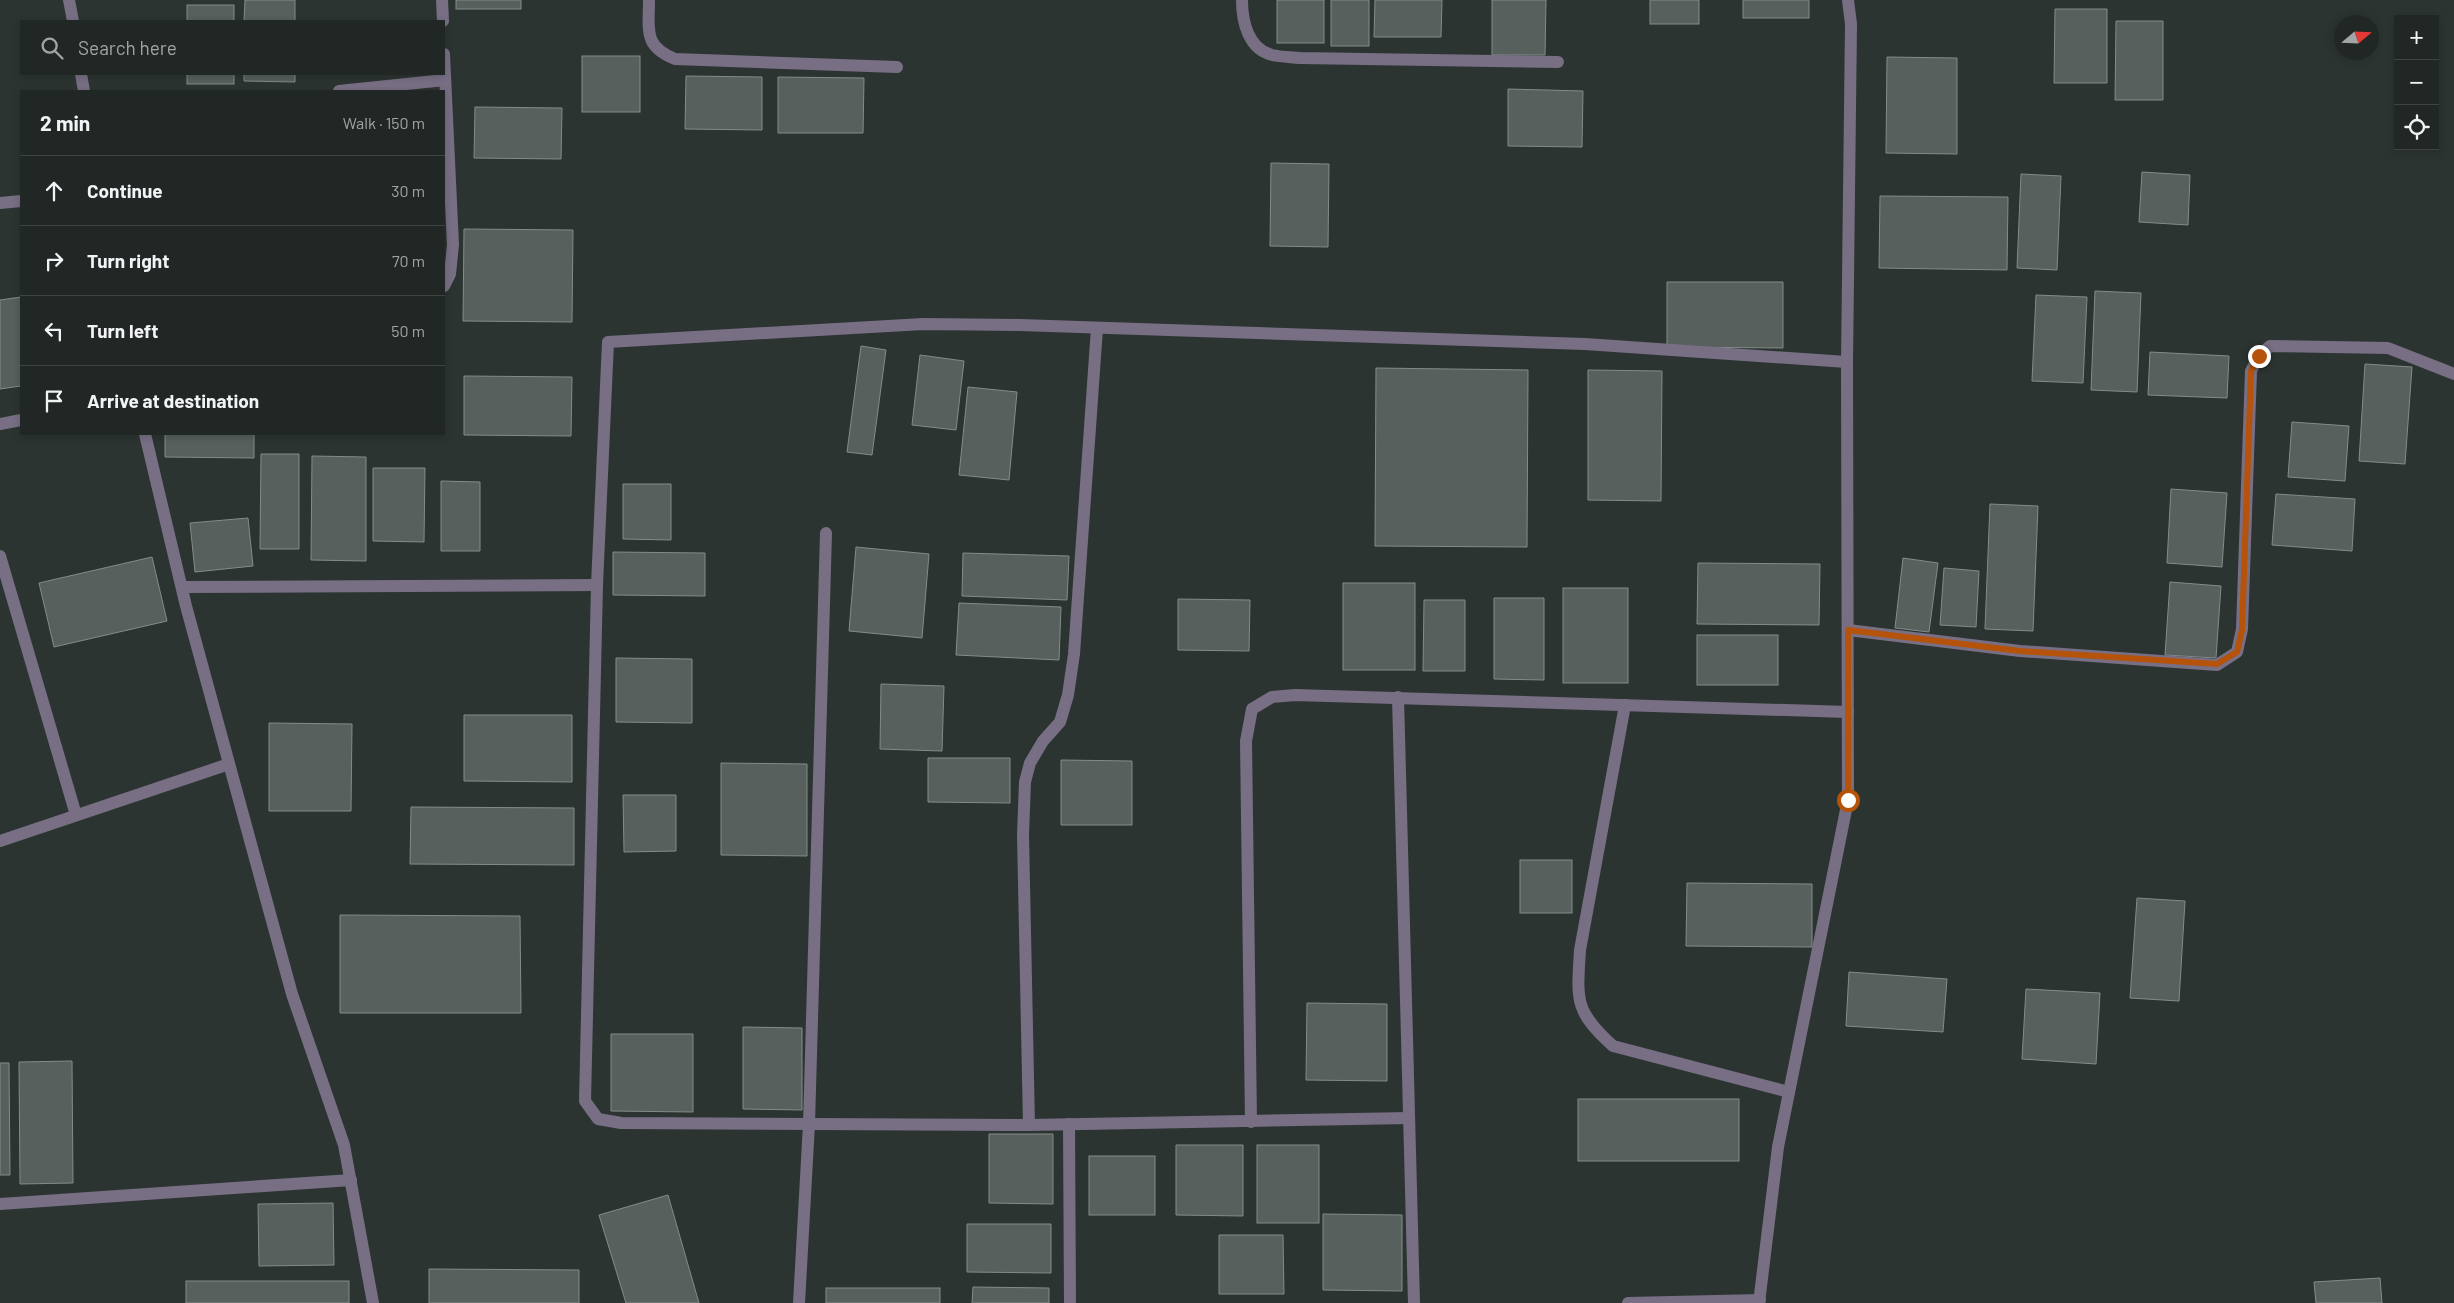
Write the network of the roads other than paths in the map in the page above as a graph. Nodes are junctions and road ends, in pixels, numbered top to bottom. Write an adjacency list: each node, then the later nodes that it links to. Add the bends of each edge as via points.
1 (70, 0): 6 (street)
2 (442, 0): 7 (street)
3 (649, 0): 9 (street, via 649,36 658,52 675,59)
4 (1242, 0): 8 (street, via 1242,20 1251,41 1270,54 1300,58)
5 (1848, 0): 19 (street, via 1851,24)
6 (73, 20)
7 (443, 20)
8 (1558, 62)
9 (897, 67)
10 (81, 75): 13 (street)
11 (445, 75): 12 (street)
12 (445, 80): 14 (street); 17 (street, via 453,245 450,274)
13 (84, 90)
14 (350, 90)
15 (20, 201): 16 (street)
16 (0, 203)
17 (445, 284)
18 (1097, 328): 19 (street, via 1585,344); 26 (street, via 923,324 608,342); 40 (street, via 1069,687 1060,722 1030,763 1025,782 1023,835)
19 (1847, 362): 28 (street)
20 (2454, 374): 28 (street, via 2388,348 2270,346 2259,356 2251,371 2242,630 2237,652 2217,664 2020,651)
21 (20, 420): 22 (street)
22 (0, 424)
23 (146, 435): 27 (street)
24 (826, 533): 38 (street)
25 (0, 556): 33 (street)
26 (597, 585): 27 (street); 38 (street, via 585,1101 598,1119 621,1123)
27 (183, 588): 32 (street)
28 (1848, 630): 31 (street)
29 (1398, 698): 30 (street); 36 (street); 37 (street, via 1295,695 1272,697 1252,709 1246,741)
30 (1625, 705): 31 (street); 35 (street, via 1580,950 1578,989 1581,1010 1592,1027 1613,1046)
31 (1848, 712): 35 (street, via 1848,800)
32 (229, 764): 33 (street); 41 (street, via 292,994 344,1145)
33 (76, 815): 34 (street)
34 (0, 841)
35 (1789, 1092): 43 (street, via 1778,1147)
36 (1409, 1118): 37 (street); 47 (street)
37 (1251, 1122): 39 (street)
38 (809, 1124): 40 (street); 45 (street)
39 (1069, 1124): 40 (street); 46 (street)
40 (1029, 1125)
41 (351, 1180): 42 (street); 44 (street)
42 (0, 1204)
43 (1760, 1301): 48 (street)
44 (373, 1303)
45 (799, 1303)
46 (1070, 1303)
47 (1414, 1303)
48 (1628, 1303)

